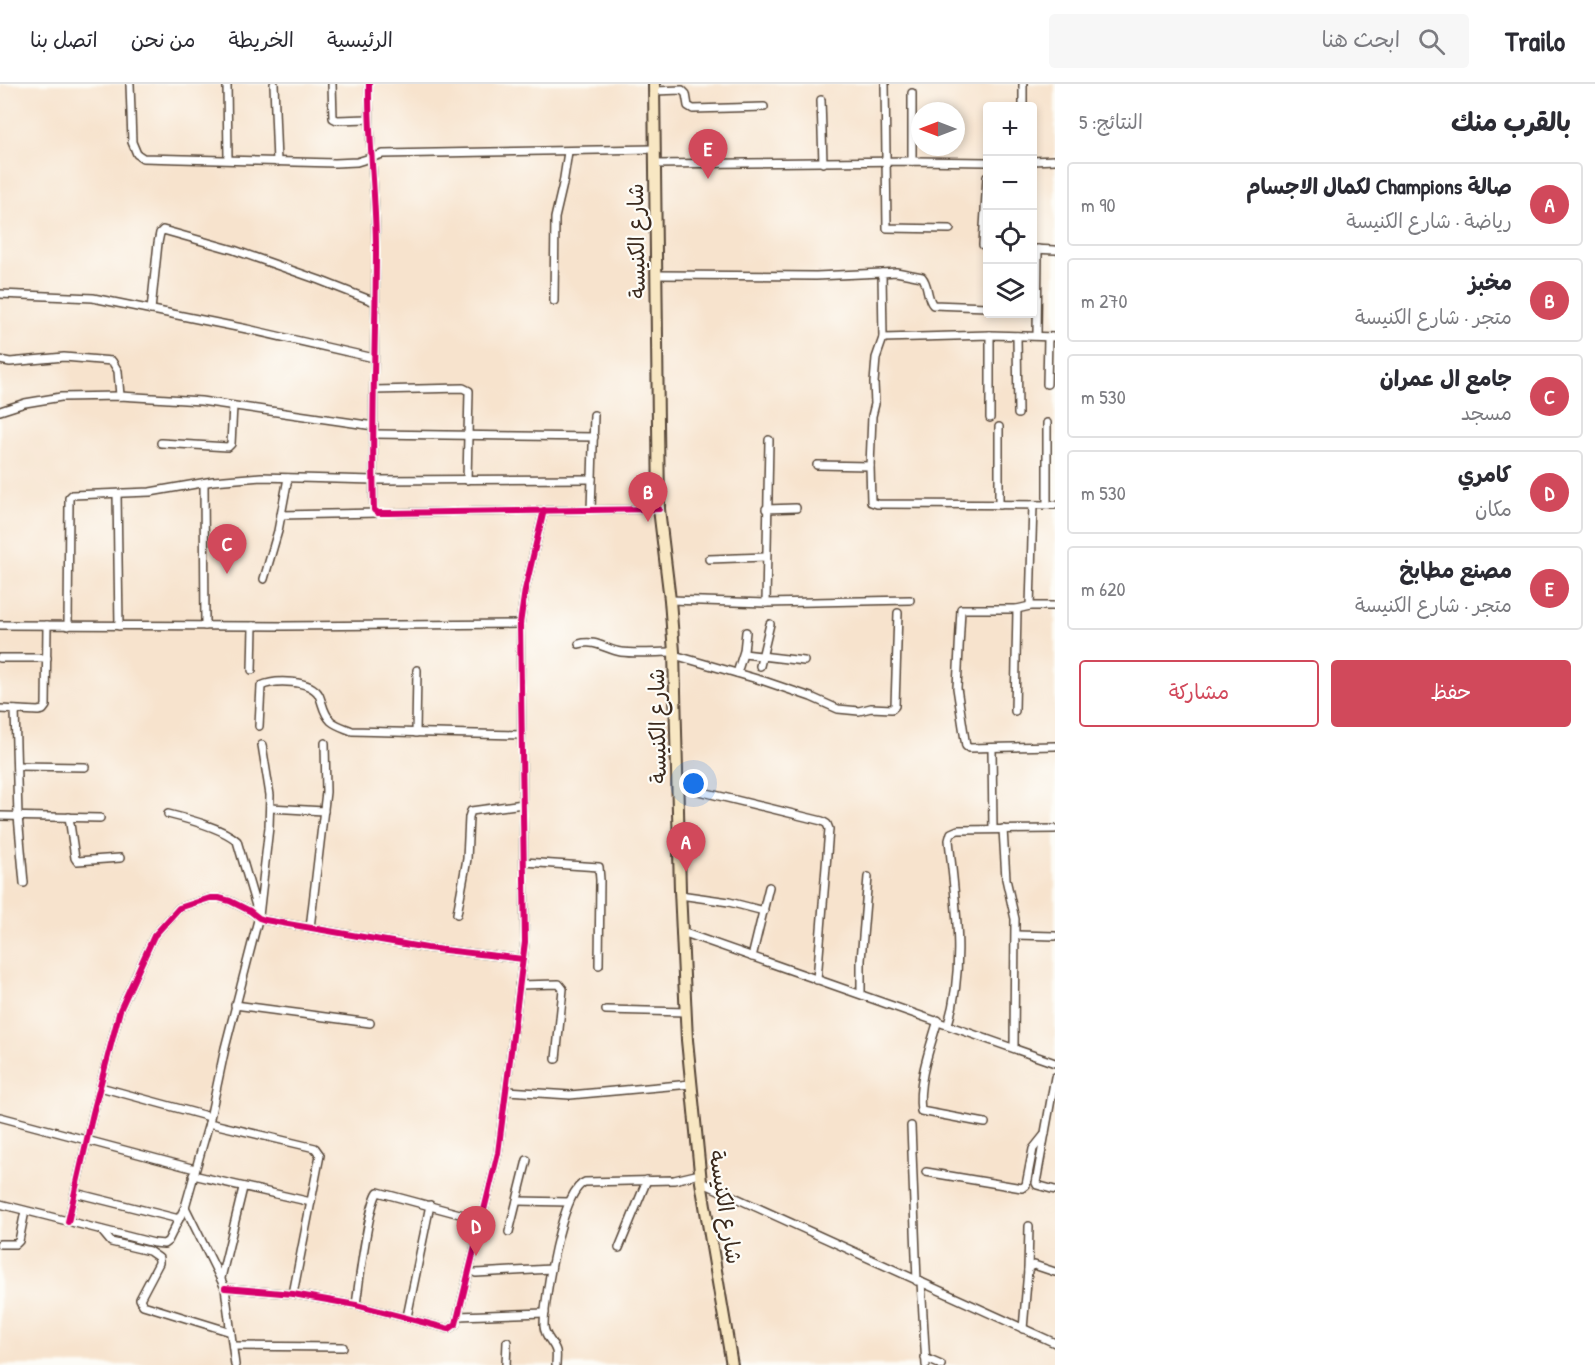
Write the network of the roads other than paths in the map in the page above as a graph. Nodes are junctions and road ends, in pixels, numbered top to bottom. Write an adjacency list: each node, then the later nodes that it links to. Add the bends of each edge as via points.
1 (130, 84): 17 (street, via 132,142 137,154 143,158)
2 (227, 84): 17 (street)
3 (274, 84): 21 (street)
4 (332, 84): 13 (street, via 333,118)
5 (369, 84): 13 (street)
6 (885, 84): 22 (street)
7 (1023, 84): 11 (street)
8 (654, 87): 12 (street, via 682,90 693,109); 14 (main road, شارع الكنيسة)
9 (912, 93): 19 (street)
10 (821, 100): 24 (street)
11 (1023, 102)
12 (764, 107)
13 (368, 119): 16 (street)
14 (654, 149): 15 (street); 25 (main road, شارع الكنيسة)
15 (568, 152): 16 (street); 32 (street, via 555,218)
16 (370, 156): 21 (street, via 357,162); 33 (street, via 374,185)
17 (228, 159): 21 (street)
18 (1055, 160): 20 (street)
19 (912, 161): 22 (street); 23 (street)
20 (1037, 161)
21 (277, 162)
22 (885, 162): 24 (street); 26 (street, via 887,228)
23 (983, 162)
24 (824, 163): 25 (street)
25 (655, 164): 30 (main road, شارع الكنيسة)
26 (950, 229)
27 (1037, 249): 28 (street)
28 (1055, 250)
29 (882, 273): 30 (street); 34 (street, via 922,277 933,305); 41 (street)
30 (657, 275): 73 (main road, شارع الكنيسة)
31 (0, 294): 35 (street, via 93,298)
32 (554, 301)
33 (375, 302): 35 (street, via 167,230 160,233); 42 (street)
34 (983, 307)
35 (151, 310): 42 (street)
36 (1036, 318): 38 (street)
37 (990, 335): 39 (street); 41 (street); 51 (street)
38 (1037, 335): 39 (street); 40 (street)
39 (1017, 336): 49 (street)
40 (1051, 337): 44 (street)
41 (883, 338): 61 (street, via 876,358)
42 (374, 358): 45 (street)
43 (0, 360): 46 (street, via 64,357 112,361 118,371)
44 (1047, 384)
45 (374, 390): 53 (street); 56 (street, via 467,389)
46 (120, 396): 47 (street); 48 (street, via 61,397)
47 (233, 406): 53 (street); 59 (street, via 228,447)
48 (0, 411)
49 (1018, 414)
50 (594, 416): 57 (street)
51 (990, 418)
52 (1047, 423): 70 (street)
53 (374, 426): 55 (street)
54 (999, 427): 68 (street)
55 (374, 435): 56 (street); 64 (street)
56 (469, 436): 57 (street); 65 (street)
57 (594, 437): 63 (street)
58 (769, 440): 71 (street)
59 (161, 443)
60 (817, 465): 61 (street)
61 (870, 466): 68 (street, via 872,501 877,504)
62 (288, 478): 64 (street); 66 (street); 77 (street)
63 (592, 479): 65 (street); 75 (street)
64 (374, 480): 65 (street); 76 (street, via 374,510)
65 (467, 480)
66 (204, 483): 67 (street); 94 (street)
67 (117, 494): 92 (street, via 69,498); 93 (street)
68 (999, 505): 69 (street)
69 (1034, 505): 70 (street); 84 (street)
70 (1051, 505)
71 (766, 508): 72 (street); 78 (street)
72 (796, 508)
73 (659, 509): 75 (street); 81 (main road, شارع الكنيسة)
74 (544, 510): 75 (street); 76 (street); 88 (street)
75 (591, 510)
76 (378, 513): 77 (street)
77 (281, 515): 80 (street)
78 (766, 557): 79 (street); 83 (street)
79 (709, 559)
80 (264, 579)
81 (670, 600): 83 (street); 98 (main road, شارع الكنيسة)
82 (910, 600): 83 (street)
83 (766, 603)
84 (1030, 606): 85 (street); 86 (street)
85 (1055, 606)
86 (1017, 609): 110 (street); 117 (street, via 961,609 959,617 957,688 964,740 969,748)
87 (898, 613): 107 (street, via 892,710 838,709)
88 (520, 624): 95 (street); 113 (street)
89 (770, 624): 100 (street)
90 (0, 625): 91 (street)
91 (47, 626): 92 (street); 102 (street)
92 (68, 626): 93 (street)
93 (119, 626): 94 (street)
94 (205, 626): 95 (street)
95 (253, 626): 105 (street)
96 (746, 632): 99 (street)
97 (579, 644): 98 (street, via 598,643 619,652)
98 (674, 653): 107 (street); 120 (main road, شارع الكنيسة)
99 (744, 654): 100 (street); 107 (street)
100 (763, 656): 103 (street); 104 (street)
101 (0, 658): 102 (street)
102 (47, 658): 109 (street, via 46,706 43,710)
103 (804, 661)
104 (760, 666)
105 (252, 670)
106 (417, 670): 112 (street)
107 (737, 673)
108 (0, 709): 109 (street)
109 (15, 710): 118 (street)
110 (1015, 711)
111 (259, 726): 112 (street, via 261,686 295,682 312,688 331,721 352,731)
112 (416, 733): 113 (street)
113 (522, 735): 121 (street)
114 (325, 743): 123 (street)
115 (262, 745): 122 (street)
116 (1055, 746): 117 (street)
117 (992, 748): 129 (street)
118 (17, 766): 119 (street); 126 (street)
119 (85, 767)
120 (678, 786): 137 (main road, شارع الكنيسة); 148 (street, via 827,824)
121 (523, 804): 133 (street); 139 (street, via 471,811)
122 (270, 808): 123 (street); 140 (street)
123 (324, 811): 141 (street)
124 (168, 814): 140 (street, via 216,830 237,842)
125 (0, 816): 126 (street)
126 (18, 816): 127 (street); 135 (street)
127 (69, 817): 128 (street); 132 (street, via 77,861)
128 (100, 818)
129 (993, 829): 130 (street); 156 (street, via 958,830 951,833 949,840 958,964)
130 (1003, 829): 131 (street); 143 (street, via 1006,879)
131 (1055, 829)
132 (120, 858)
133 (524, 862): 146 (street); 147 (street, via 599,867)
134 (868, 877): 150 (street)
135 (24, 883)
136 (769, 887): 138 (street)
137 (680, 895): 138 (street); 142 (main road, شارع الكنيسة)
138 (764, 911): 145 (street)
139 (457, 914)
140 (259, 917): 141 (street); 151 (street); 162 (street, via 230,901 210,898 184,905 162,926 120,1010)
141 (310, 928): 146 (street)
142 (682, 932): 145 (street); 153 (main road, شارع الكنيسة)
143 (1016, 935): 144 (street); 157 (street)
144 (1055, 936)
145 (752, 957): 148 (street)
146 (523, 959): 149 (street)
147 (598, 965)
148 (818, 980): 150 (street)
149 (519, 985): 158 (street, via 559,984 563,989); 163 (street)
150 (861, 994): 154 (street)
151 (235, 1005): 155 (street); 166 (street)
152 (606, 1010): 153 (street)
153 (686, 1012): 161 (main road, شارع الكنيسة)
154 (938, 1020): 156 (street); 167 (street, via 925,1070 921,1111)
155 (370, 1023)
156 (948, 1024): 157 (street)
157 (1014, 1047): 159 (street)
158 (556, 1059)
159 (1055, 1063)
160 (1055, 1077): 164 (street)
161 (691, 1084): 163 (street, via 570,1095); 174 (main road, شارع الكنيسة)
162 (100, 1087): 166 (street); 170 (street)
163 (507, 1091): 187 (street)
164 (1052, 1106): 169 (street)
165 (0, 1118): 170 (street)
166 (210, 1120): 172 (street); 179 (street, via 315,1148 320,1155)
167 (985, 1123)
168 (911, 1126): 199 (street)
169 (1045, 1134): 173 (street, via 1033,1149 1026,1185 1022,1188); 177 (street, via 1036,1183)
170 (87, 1140): 172 (street); 178 (street)
171 (527, 1160): 180 (street)
172 (194, 1172): 176 (street); 184 (street)
173 (926, 1172)
174 (700, 1178): 175 (street); 199 (street); 216 (main road, شارع الكنيسة)
175 (647, 1180): 181 (street, via 582,1182); 193 (street)
176 (243, 1188): 179 (street); 198 (street)
177 (1055, 1190)
178 (75, 1193): 186 (street); 188 (street)
179 (311, 1202): 201 (street)
180 (517, 1202): 181 (street); 191 (street)
181 (569, 1202): 194 (street)
182 (0, 1204): 185 (street)
183 (430, 1205): 187 (street); 202 (street, via 378,1192 375,1196); 205 (street)
184 (185, 1207): 186 (street); 198 (street)
185 (25, 1211): 188 (street); 192 (street, via 19,1242)
186 (179, 1219): 190 (street, via 164,1244)
187 (482, 1220): 204 (street)
188 (68, 1222): 190 (street)
189 (1029, 1226): 195 (street)
190 (101, 1230): 207 (street, via 111,1242 149,1251 159,1258 140,1299 143,1305)
191 (509, 1232)
192 (0, 1244)
193 (619, 1248)
194 (551, 1269): 197 (street); 203 (street)
195 (1028, 1270): 196 (street, via 1034,1265); 206 (street)
196 (1055, 1272)
197 (476, 1273)
198 (221, 1279): 200 (street)
199 (919, 1281): 206 (street); 212 (street)
200 (225, 1288): 201 (street); 207 (street)
201 (293, 1294): 202 (street)
202 (356, 1305): 205 (street)
203 (545, 1313): 204 (street); 215 (street, via 545,1332 556,1351)
204 (458, 1316): 205 (street, via 449,1329)
205 (407, 1317)
206 (1023, 1329): 209 (street)
207 (231, 1332): 210 (street)
208 (507, 1342): 214 (street)
209 (1055, 1343)
210 (233, 1346): 211 (street); 213 (street)
211 (343, 1347)
212 (926, 1362): 217 (street)
213 (235, 1365)
214 (506, 1365)
215 (556, 1365)
216 (732, 1365)
217 (941, 1365)

